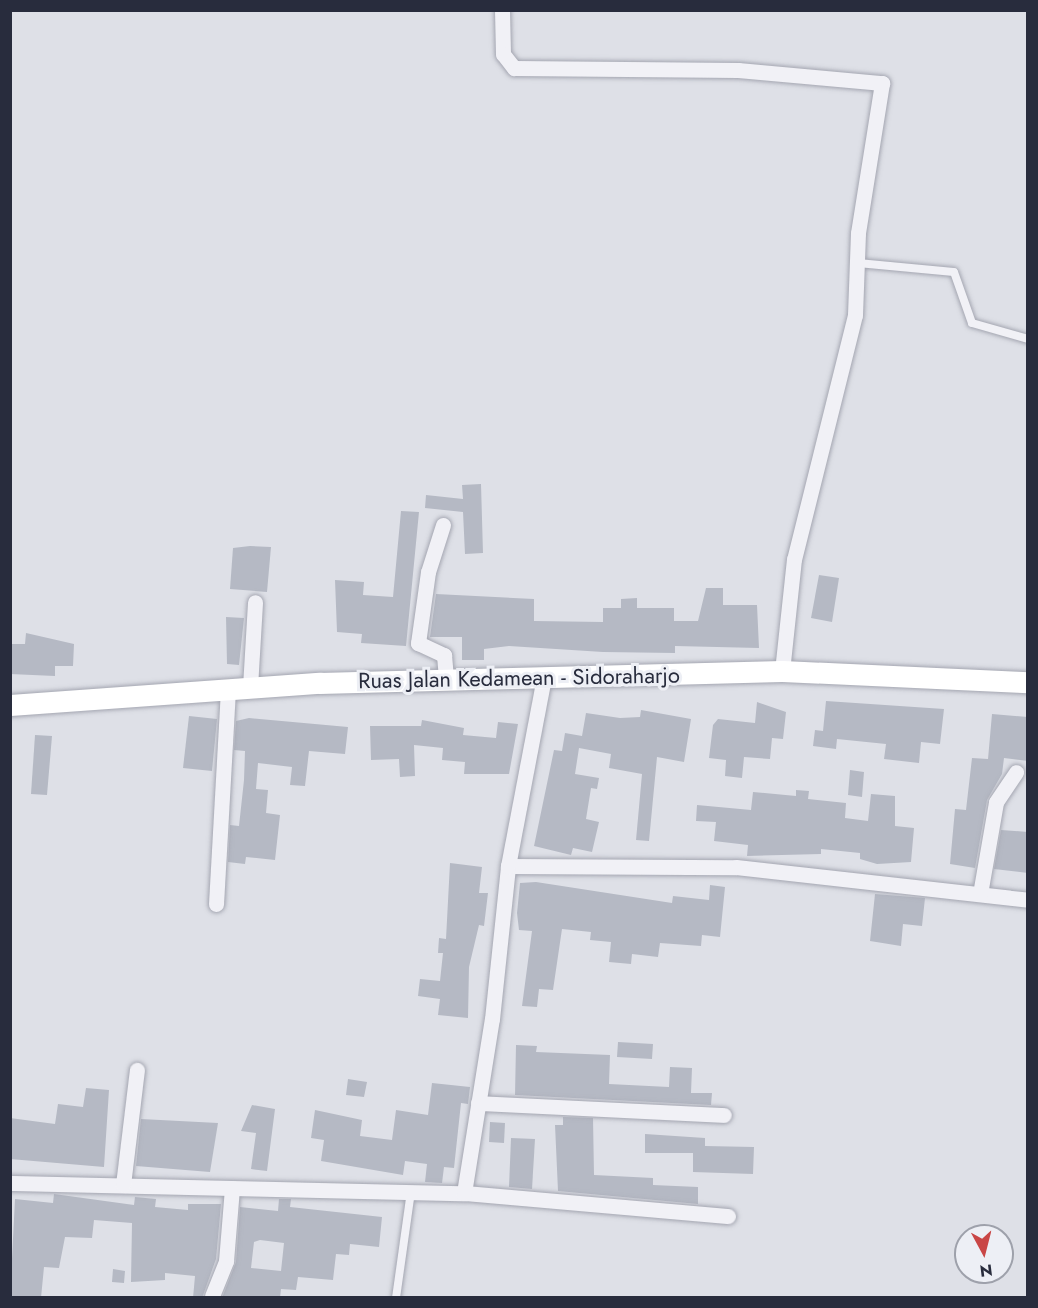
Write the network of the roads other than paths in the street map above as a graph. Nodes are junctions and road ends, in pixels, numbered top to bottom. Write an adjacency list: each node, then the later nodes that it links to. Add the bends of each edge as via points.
1 (502, 10): 2 (street, via 503,54 514,68 727,70 882,82)
2 (858, 263): 3 (lane, via 954,272 972,323); 6 (street, via 849,348 794,559)
3 (1028, 339)
4 (443, 525): 8 (street, via 428,572 418,643 444,655)
5 (255, 602): 10 (street)
6 (782, 671): 7 (main road, Ruas Jalan Kedamean - Sidoraharjo); 9 (main road, Ruas Jalan Kedamean - Sidoraharjo)
7 (544, 678): 8 (main road, Ruas Jalan Kedamean - Sidoraharjo); 14 (street)
8 (446, 680): 10 (main road, Ruas Jalan Kedamean - Sidoraharjo)
9 (1028, 682)
10 (250, 687): 11 (main road, Ruas Jalan Kedamean - Sidoraharjo)
11 (228, 689): 12 (main road, Ruas Jalan Kedamean - Sidoraharjo); 17 (street)
12 (10, 705)
13 (1016, 772): 15 (street, via 996,802)
14 (508, 866): 15 (street, via 735,867); 19 (street)
15 (980, 894): 16 (street)
16 (1028, 900)
17 (216, 904)
18 (137, 1070): 22 (street)
19 (478, 1103): 20 (street); 25 (street)
20 (724, 1115)
21 (10, 1183): 22 (street)
22 (123, 1185): 23 (street)
23 (232, 1188): 24 (street); 27 (street, via 226,1261)
24 (411, 1191): 25 (street); 28 (lane)
25 (464, 1192): 26 (street)
26 (728, 1215)
27 (212, 1296)
28 (396, 1298)

